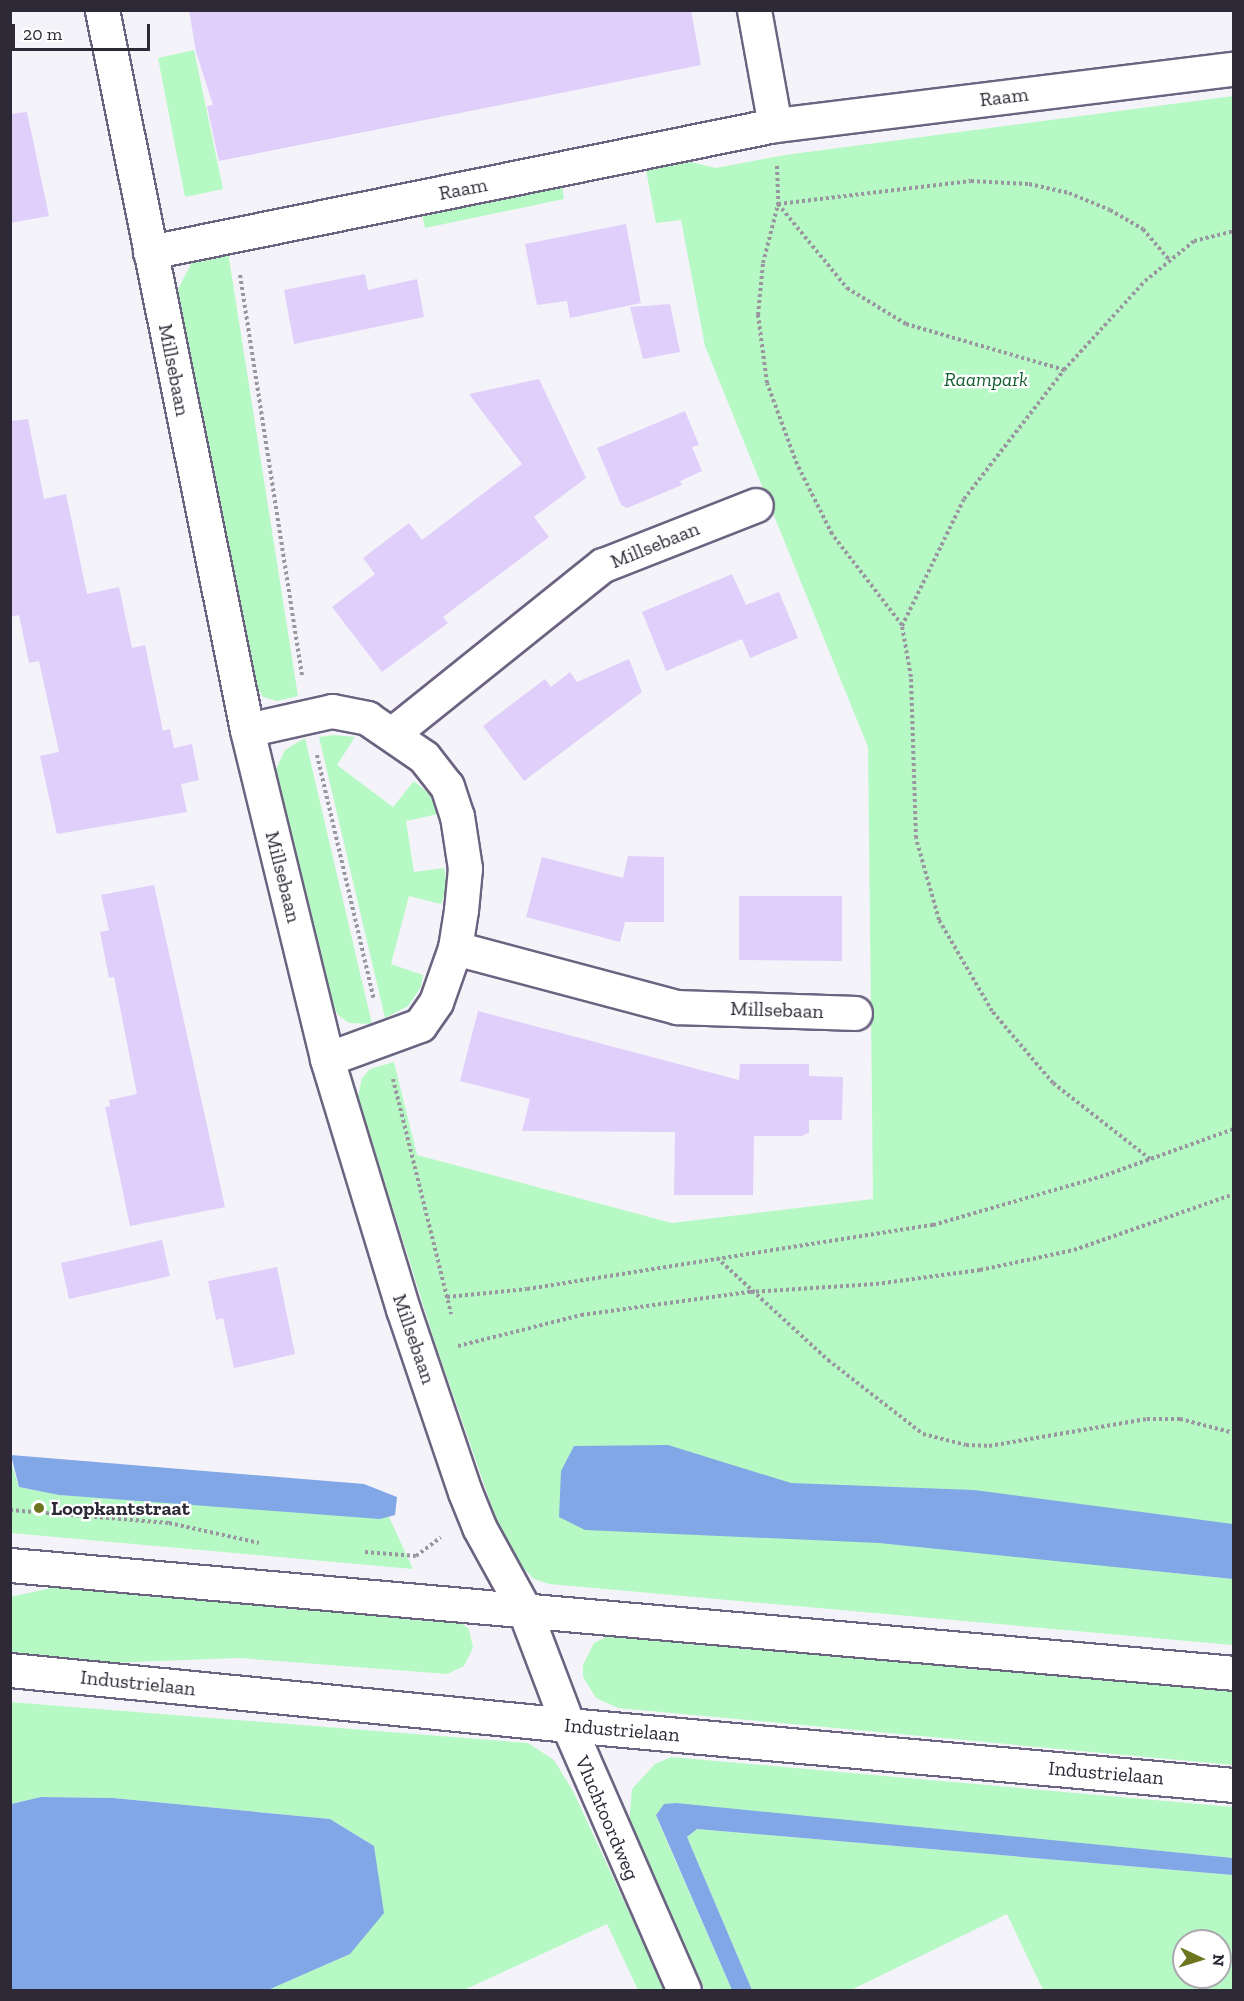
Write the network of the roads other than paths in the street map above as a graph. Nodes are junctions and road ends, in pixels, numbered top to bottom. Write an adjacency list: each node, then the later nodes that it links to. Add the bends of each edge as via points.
1 (102, 10): 5 (street, Millsebaan)
2 (754, 10): 4 (street)
3 (1233, 69): 4 (street, Raam)
4 (775, 125): 5 (street, Raam)
5 (150, 252): 7 (street, Millsebaan)
6 (756, 505): 8 (street, Millsebaan, via 603,566)
7 (247, 730): 8 (street, via 309,716 350,713); 11 (street, Millsebaan)
8 (393, 733): 9 (street, via 424,757 447,786 457,816 465,868)
9 (455, 948): 10 (street, Millsebaan, via 677,1007); 11 (street, via 436,1002 420,1025)
10 (855, 1013)
11 (327, 1059): 13 (street, Millsebaan, via 403,1310 465,1492 479,1527)
12 (10, 1565): 13 (street)
13 (524, 1609): 15 (street); 16 (street, Vluchtoordweg)
14 (10, 1670): 16 (street, Industrielaan)
15 (1233, 1673)
16 (568, 1725): 17 (street, Industrielaan); 18 (street, Vluchtoordweg)
17 (1233, 1785)
18 (684, 1990)

